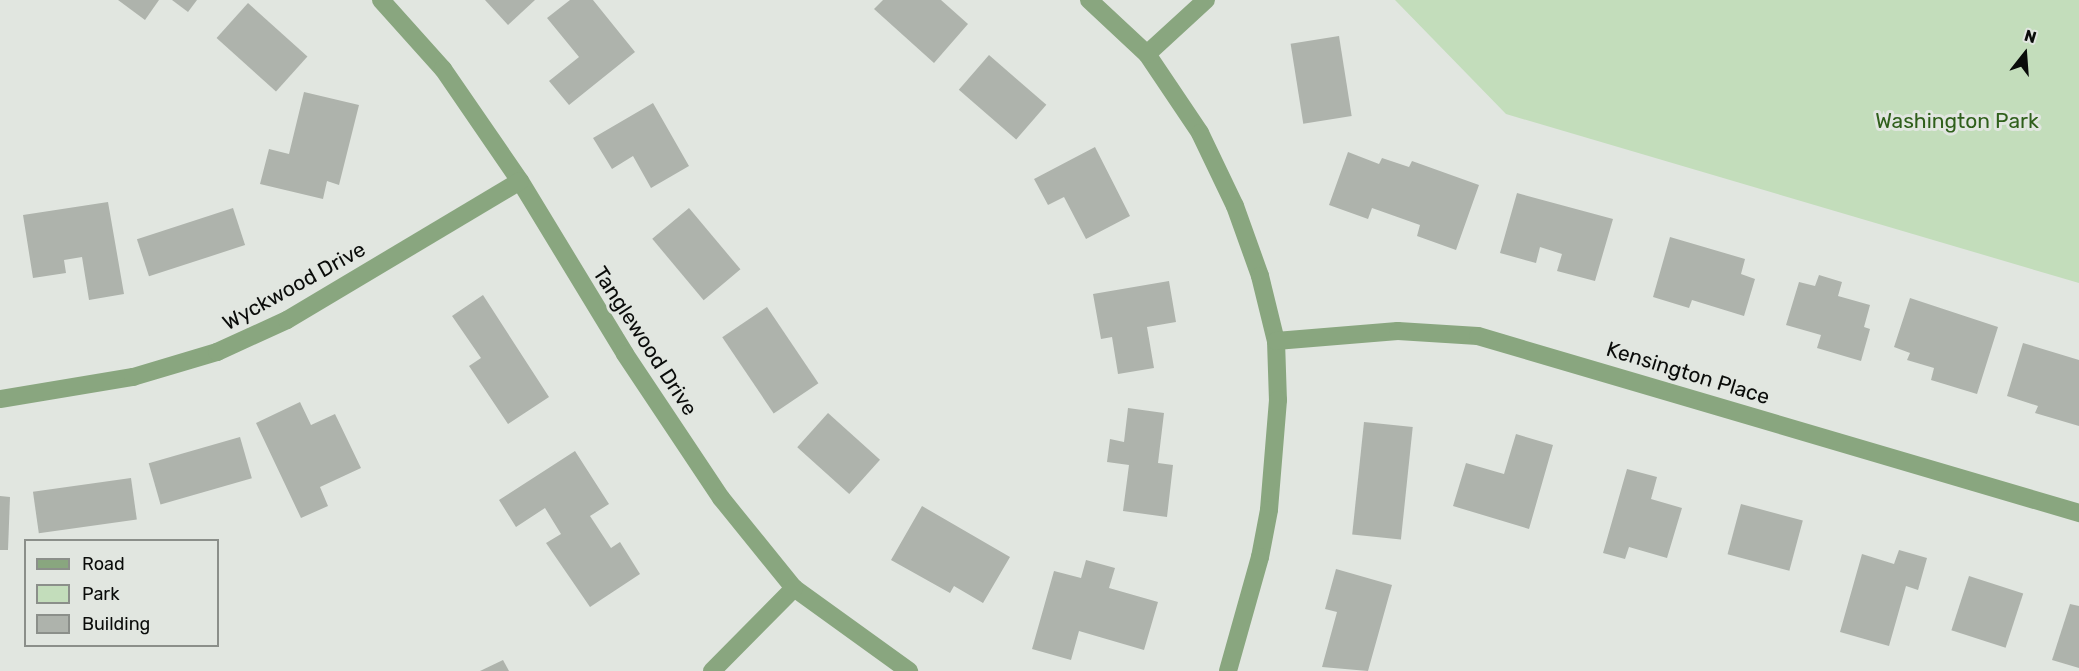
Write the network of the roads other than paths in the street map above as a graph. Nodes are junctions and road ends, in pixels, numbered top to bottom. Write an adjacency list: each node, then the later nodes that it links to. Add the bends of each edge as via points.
1 (381, 0): 5 (street, Tanglewood Drive, via 443,69)
2 (1089, 0): 4 (street)
3 (1206, 0): 4 (street)
4 (1147, 54): 6 (street, via 1200,133 1235,206 1260,276)
5 (520, 181): 7 (street, Wyckwood Drive, via 286,320 217,352 133,377); 9 (street, Tanglewood Drive, via 618,344 721,498)
6 (1276, 341): 8 (street, Kensington Place, via 1398,331 1478,336); 12 (street, via 1277,412 1269,510)
7 (0, 399)
8 (2079, 513)
9 (794, 588): 10 (street); 11 (street, Tanglewood Drive)
10 (712, 671)
11 (909, 671)
12 (1228, 671)

